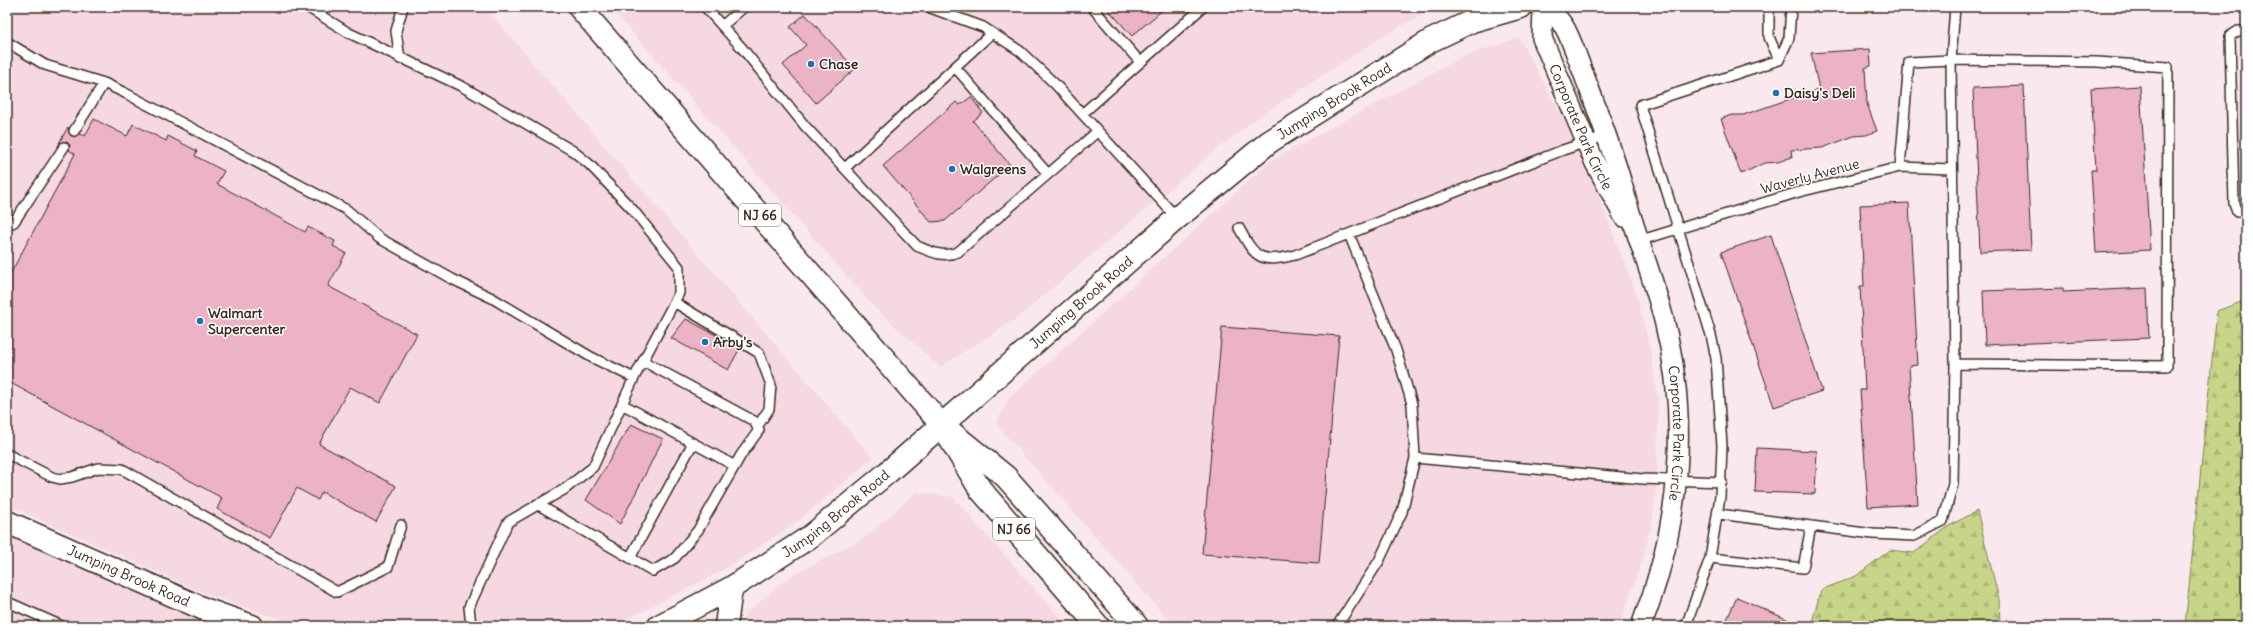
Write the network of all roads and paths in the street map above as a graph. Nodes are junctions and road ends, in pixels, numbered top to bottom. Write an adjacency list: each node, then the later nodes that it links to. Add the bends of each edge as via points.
1 (307, 7): 19 (lane, via 349,33)
2 (403, 7): 19 (lane, via 396,31)
3 (579, 7): 47 (main road, NJ 66)
4 (705, 7): 15 (lane)
5 (744, 7): 15 (lane)
6 (928, 7): 17 (lane, via 983,27)
7 (1092, 7): 22 (lane)
8 (1203, 7): 22 (lane)
9 (1521, 7): 36 (main road, Jumping Brook Road, via 1472,21 1409,52 1269,142)
10 (1543, 7): 29 (street, Corporate Park Circle, via 1542,38)
11 (1548, 7): 28 (street, Corporate Park Circle, via 1566,29)
12 (1769, 7): 20 (lane, via 1769,37)
13 (1791, 7): 20 (lane, via 1789,38)
14 (1955, 7): 21 (lane)
15 (722, 26): 32 (lane, via 805,126)
16 (2246, 31): 35 (lane, via 2238,31 2230,36 2234,204 2237,212)
17 (992, 33): 23 (lane); 25 (lane, via 1020,51)
18 (7, 42): 24 (lane, via 45,65)
19 (400, 59): 42 (lane, via 463,87 589,164 633,210 678,267 678,293)
20 (1779, 60): 38 (lane, via 1640,105)
21 (1951, 60): 31 (lane, via 1909,62); 33 (lane); 44 (lane, via 2097,62 2168,67 2167,366)
22 (1140, 62): 25 (lane)
23 (955, 67): 32 (lane); 34 (lane)
24 (104, 83): 26 (lane); 45 (lane, via 347,210 379,238 492,298 591,357)
25 (1082, 114): 27 (lane)
26 (74, 131)
27 (1098, 131): 34 (lane); 36 (lane)
28 (1607, 135): 29 (lane); 41 (street, Corporate Park Circle)
29 (1586, 142): 40 (lane); 41 (street, Corporate Park Circle, via 1605,183)
30 (64, 147): 37 (lane, via 14,222)
31 (1900, 167): 33 (lane, Waverly Avenue); 38 (lane, Waverly Avenue, via 1799,192)
32 (845, 168): 34 (lane, via 917,246 946,255 958,252)
33 (1952, 169): 44 (lane)
34 (1048, 174)
35 (2246, 212)
36 (1177, 218): 47 (main road, Jumping Brook Road)
37 (7, 225)
38 (1678, 227): 41 (lane, Waverly Avenue); 54 (lane, via 1714,346 1722,446)
39 (1239, 228): 40 (lane, via 1250,249 1269,260 1295,256)
40 (1349, 234): 51 (lane, via 1396,350 1412,404)
41 (1638, 241): 53 (street, Corporate Park Circle, via 1664,320 1675,376 1679,430)
42 (674, 302): 43 (lane); 48 (lane, via 759,353 771,385 770,409)
43 (643, 361): 45 (lane); 48 (lane, via 754,421)
44 (1955, 364): 59 (lane, via 1953,484 1943,521 1914,536)
45 (634, 378): 46 (lane)
46 (622, 404): 49 (lane); 55 (lane, via 592,467 565,489)
47 (941, 424): 62 (main road, Jumping Brook Road, via 811,536); 69 (main road, NJ 66, via 980,489); 70 (main road, NJ 66, via 1006,477)
48 (757, 428): 52 (lane, via 759,430)
49 (693, 443): 52 (lane); 60 (lane)
50 (7, 454): 58 (lane, via 52,478 60,479 98,468 122,469 337,592 388,567)
51 (1415, 458): 53 (lane); 71 (lane, via 1402,512 1379,561)
52 (735, 466): 60 (lane, via 698,530 675,558 654,571)
53 (1677, 480): 54 (lane); 72 (street, Corporate Park Circle, via 1662,564)
54 (1722, 482): 56 (lane)
55 (537, 504): 60 (lane); 66 (lane, via 508,522 470,607)
56 (1719, 514): 59 (lane); 61 (lane)
57 (7, 522): 65 (main road, Jumping Brook Road, via 204,609)
58 (401, 525)
59 (1811, 526): 61 (lane, via 1803,568)
60 (630, 558)
61 (1710, 558): 73 (lane)
62 (731, 588): 67 (main road, Jumping Brook Road); 68 (main road)
63 (7, 610): 64 (lane, via 10,603)
64 (62, 626)
65 (252, 626)
66 (471, 626)
67 (659, 626)
68 (726, 626)
69 (1098, 626)
70 (1137, 626)
71 (1337, 626)
72 (1641, 626)
73 (1686, 626)

